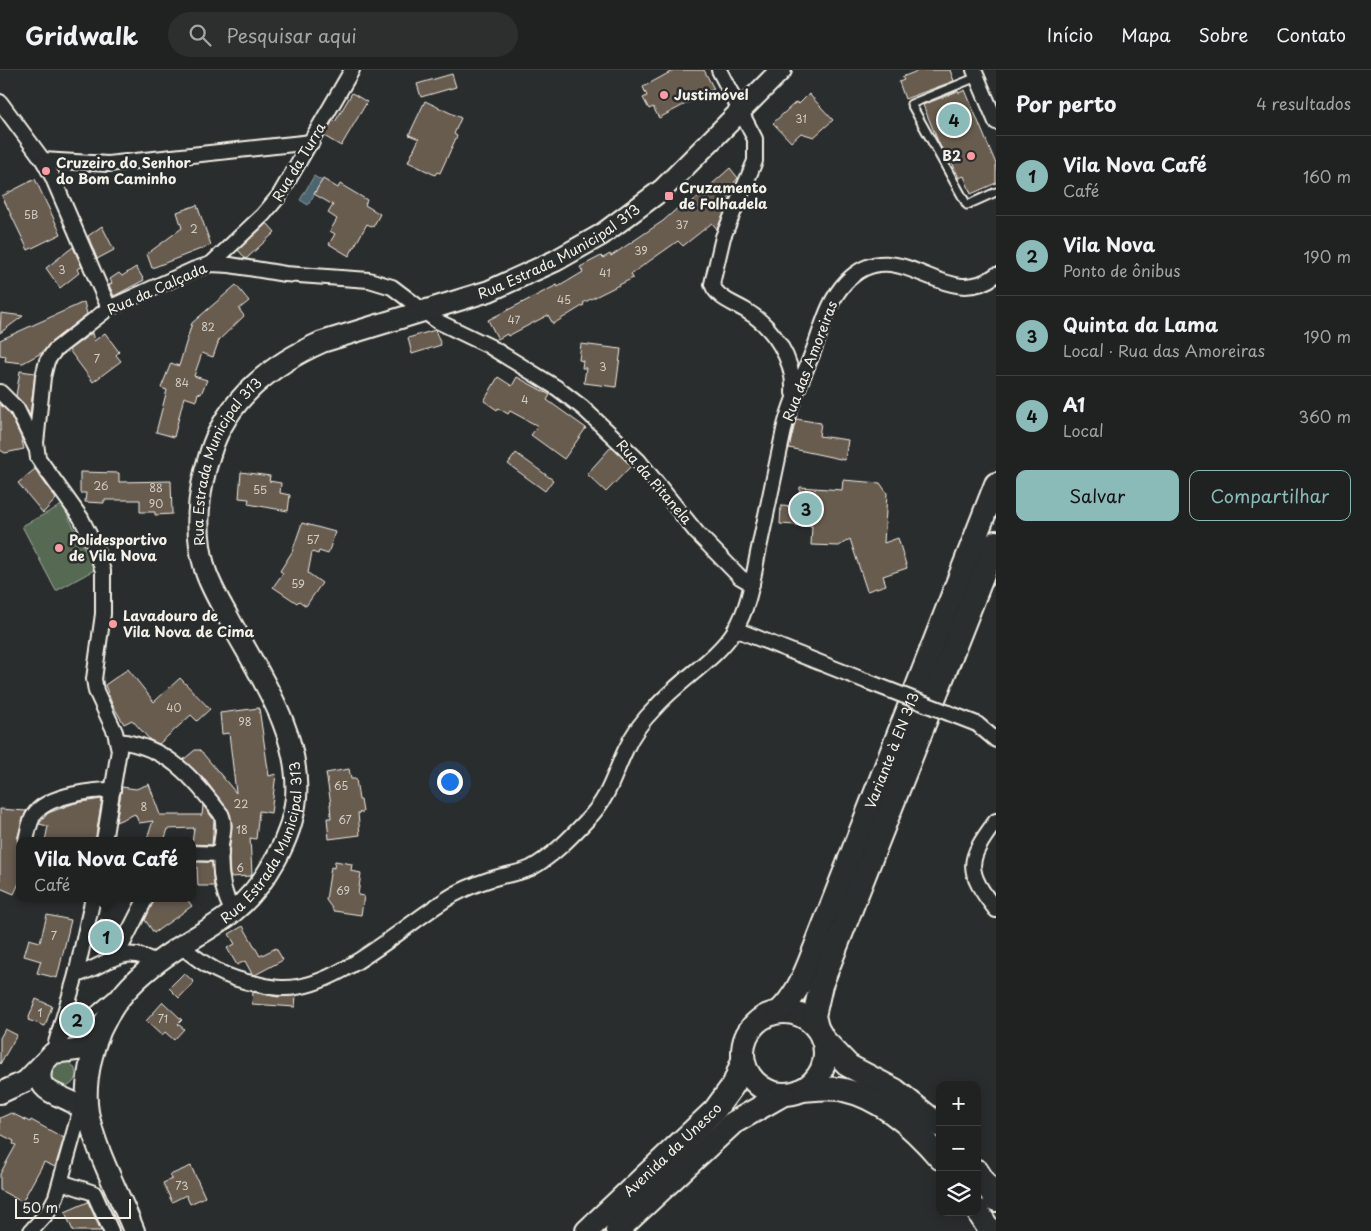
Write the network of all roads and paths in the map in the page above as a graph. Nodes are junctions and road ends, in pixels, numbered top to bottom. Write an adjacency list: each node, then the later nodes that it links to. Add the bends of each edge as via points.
1 (352, 70): 8 (street, Rua da Turra)
2 (719, 70): 6 (street)
3 (781, 70): 6 (main road, Rua Estrada Municipal 313)
4 (975, 74): 7 (street); 10 (lane, via 911,104 967,205)
5 (0, 102): 9 (street)
6 (740, 113): 14 (main road, Rua Estrada Municipal 313, via 663,189 601,235 555,261 489,291); 16 (street, via 755,139 755,161 723,237 712,284 724,298 754,315 779,343 792,368)
7 (996, 122)
8 (312, 142): 9 (street, via 108,164); 11 (street, Rua da Turra, via 272,206)
9 (43, 160): 13 (street)
10 (996, 192)
11 (211, 264): 13 (street, Rua da Calçada, via 195,268); 14 (street, Rua da Calçada, via 376,281 392,287)
12 (996, 275): 16 (street, Rua das Amoreiras, via 975,285 955,285 898,264 880,263 863,269 847,281 830,302)
13 (109, 308): 17 (street, Rua da Calçada, via 50,354 43,377)
14 (422, 311): 20 (street, Rua da Pitanela, via 489,346 583,408 638,460 697,533 740,577); 33 (main road, Rua Estrada Municipal 313, via 322,342 288,359 244,395 213,444 199,507 200,549 215,592 289,737 296,779 295,801 286,836 270,869)
15 (0, 392): 17 (street, via 17,409)
16 (792, 401): 20 (street, Rua das Amoreiras)
17 (36, 448): 23 (street, via 42,466 81,518 99,557 104,600 94,680)
18 (996, 484): 39 (main road, Variante à EN 313, via 810,961 794,996)
19 (996, 542): 40 (main road, Variante à EN 313, via 824,976 814,1016)
20 (752, 584): 21 (street, Rua das Amoreiras)
21 (735, 629): 22 (street, bridge, via 977,724); 34 (street, Rua das Amoreiras, via 721,647 657,705 642,723 624,752 604,801 572,835 530,868 463,890 357,961 325,979 304,986 282,988 239,981 217,972)
22 (996, 740)
23 (118, 741): 24 (street); 29 (street, via 156,750 178,766 222,816)
24 (113, 790): 26 (street, via 83,792 41,808 32,818); 27 (street)
25 (996, 821): 32 (street, via 979,843 972,866 977,885)
26 (27, 837)
27 (105, 837)
28 (196, 853): 29 (street)
29 (221, 854): 33 (street, via 223,889)
30 (92, 902): 37 (street)
31 (144, 902): 35 (street)
32 (996, 910)
33 (233, 912): 34 (main road, Rua Estrada Municipal 313)
34 (181, 946): 36 (main road, Rua Estrada Municipal 313)
35 (116, 957): 36 (street, via 133,953); 37 (street)
36 (158, 963): 38 (main road, Rua Estrada Municipal 313)
37 (76, 975): 42 (street)
38 (134, 983): 41 (main road, Rua Estrada Municipal 313, via 110,1009); 42 (lane, via 69,1032)
39 (778, 1012): 40 (main road, via 796,1013 811,1022); 43 (main road, via 755,1023 747,1034)
40 (820, 1033): 46 (main road, via 825,1050 820,1073); 49 (main road, via 849,1066 895,1090)
41 (96, 1037): 42 (main road, via 88,1047); 44 (main road, Rua Estrada Municipal 313)
42 (55, 1056): 44 (main road, via 80,1056); 45 (main road, via 31,1077); 47 (main road, via 40,1078)
43 (743, 1060): 46 (main road, via 758,1084 773,1093); 58 (main road, Avenida da Unesco, via 734,1084 720,1104)
44 (88, 1075): 47 (main road, via 78,1094); 48 (main road, Rua Estrada Municipal 313)
45 (5, 1091): 47 (main road)
46 (793, 1092): 50 (main road, via 835,1088 864,1097 904,1123); 59 (main road, Avenida da Unesco, via 733,1123)
47 (54, 1094): 48 (main road)
48 (85, 1114): 52 (street); 57 (main road, Rua Estrada Municipal 313)
49 (936, 1123)
50 (936, 1154)
51 (981, 1177): 53 (main road)
52 (61, 1182): 55 (street, via 51,1207); 56 (street, via 94,1193)
53 (996, 1200)
54 (981, 1216): 60 (main road)
55 (31, 1231)
56 (111, 1231)
57 (134, 1231)
58 (587, 1231)
59 (617, 1231)
60 (990, 1231)

